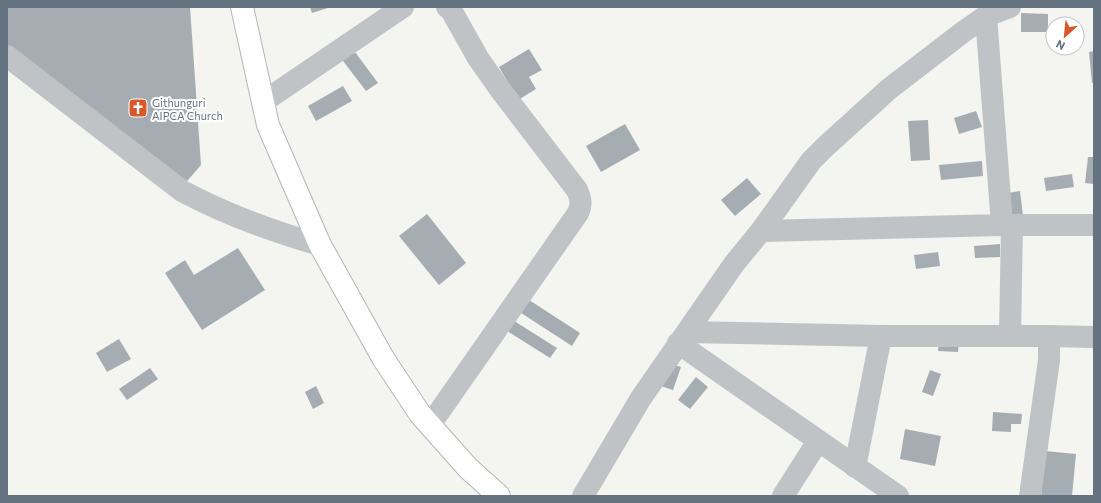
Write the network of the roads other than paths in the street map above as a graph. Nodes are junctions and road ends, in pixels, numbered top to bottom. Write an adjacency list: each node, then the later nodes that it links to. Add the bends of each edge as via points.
1 (242, 7): 7 (main road)
2 (403, 7): 7 (street)
3 (447, 7): 17 (street, via 499,88 577,190 582,204)
4 (1010, 7): 5 (street)
5 (986, 16): 8 (street); 10 (street, via 890,89 826,146 811,161)
6 (7, 56): 11 (street, via 182,191 212,207 278,233)
7 (263, 102): 11 (main road, via 268,125)
8 (1007, 225): 9 (street); 10 (street); 13 (street)
9 (1094, 225)
10 (761, 231): 16 (street, via 734,264)
11 (320, 245): 17 (main road, via 383,358)
12 (881, 336): 13 (street); 16 (street); 19 (street)
13 (1010, 336): 14 (street)
14 (1049, 336): 15 (street); 24 (street)
15 (1094, 337)
16 (682, 338): 18 (street); 21 (street, via 641,398)
17 (430, 426): 20 (main road, via 468,468)
18 (818, 441): 19 (street); 22 (street)
19 (855, 467): 23 (street)
20 (499, 496)
21 (583, 496)
22 (783, 496)
23 (898, 496)
24 (1030, 496)

